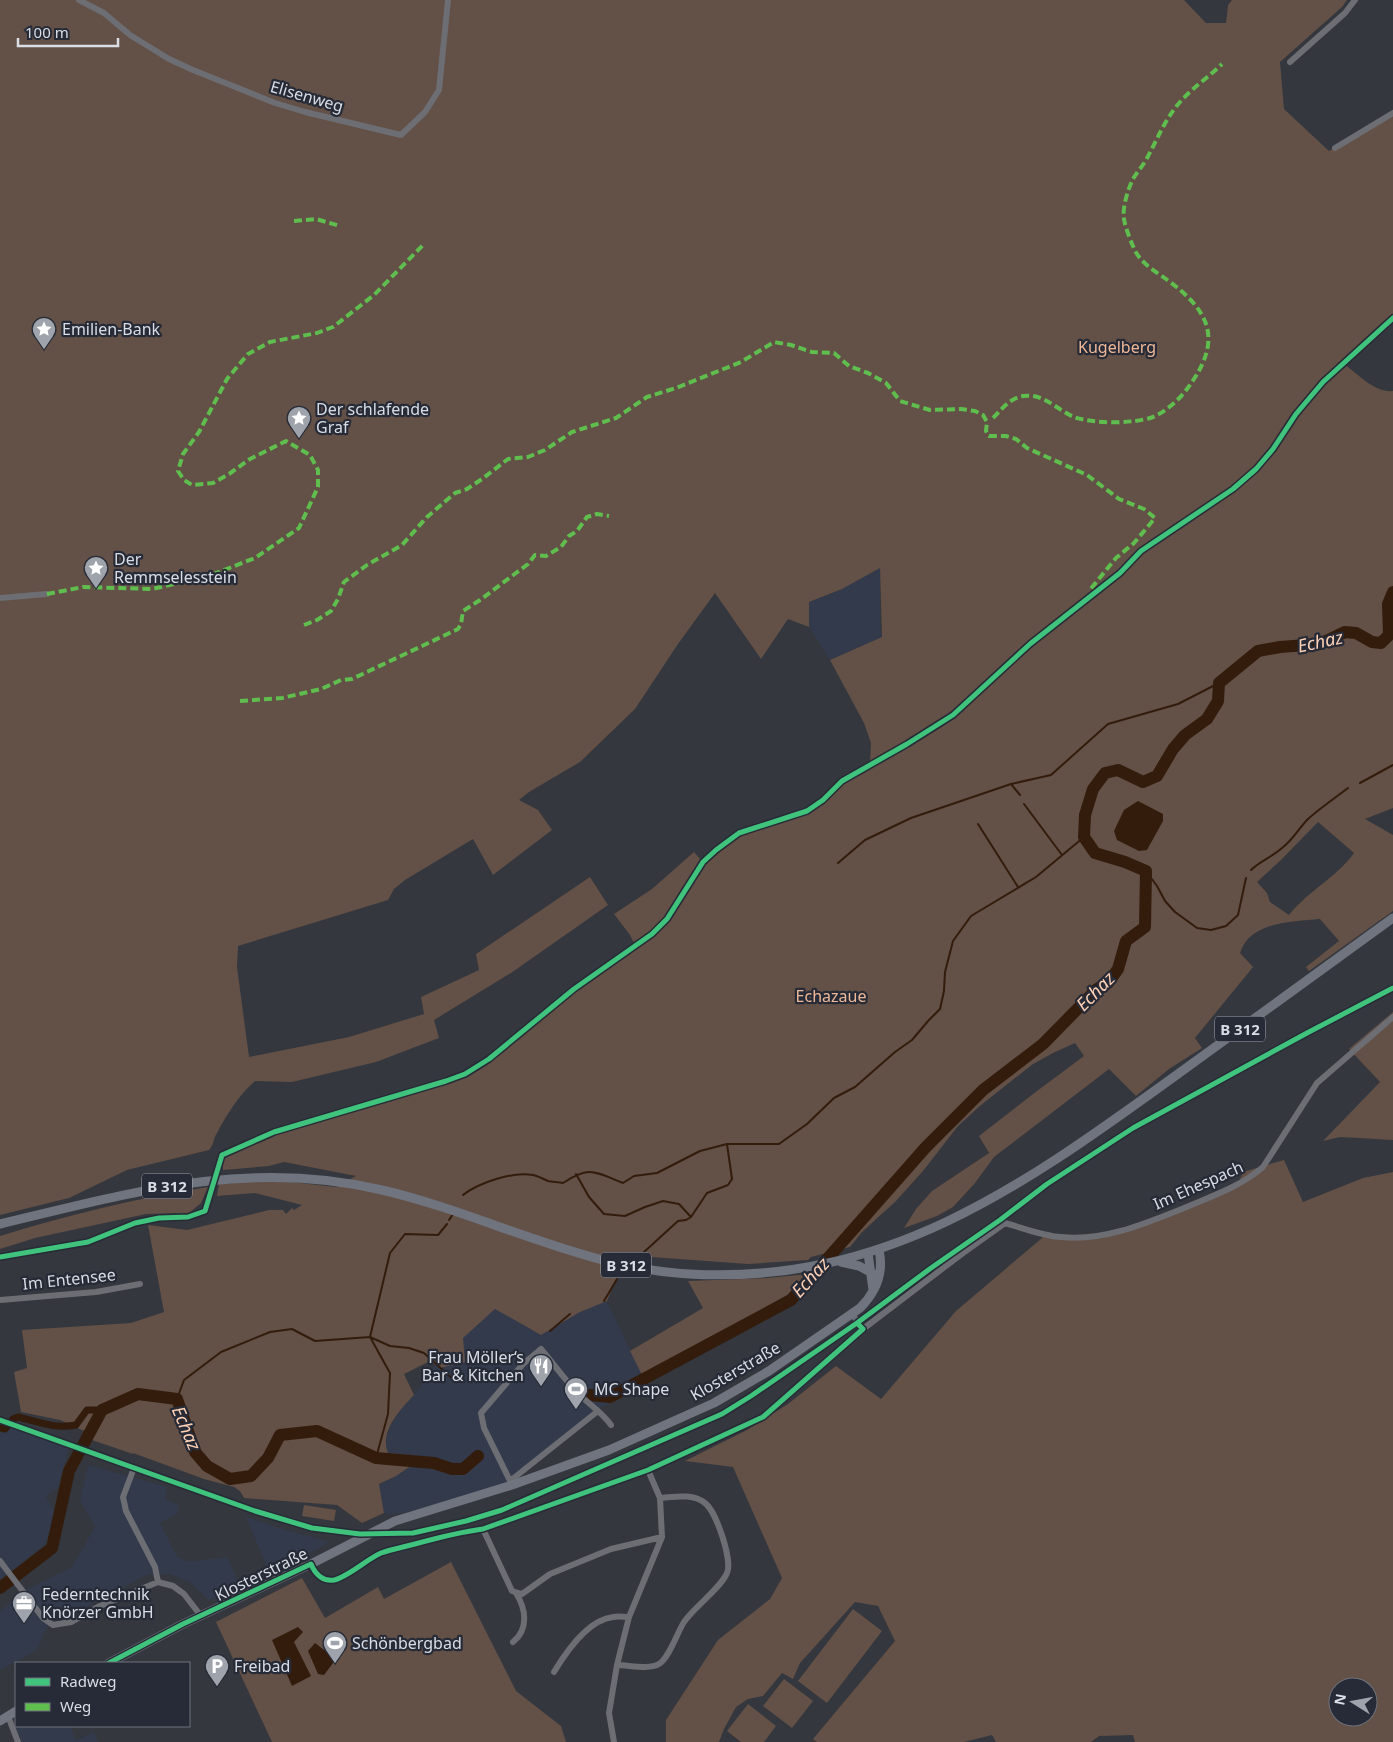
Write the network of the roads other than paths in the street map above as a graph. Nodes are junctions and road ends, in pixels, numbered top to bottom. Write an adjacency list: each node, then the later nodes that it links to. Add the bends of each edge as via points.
1 (79, 0): 2 (street, Elisenweg, via 104,13 130,35 169,59 193,70 290,108 401,135 425,112 439,90)
2 (448, 0)
3 (1355, 0): 4 (street)
4 (1290, 62)
5 (1393, 113): 6 (street)
6 (1335, 148)
7 (47, 594): 8 (street)
8 (0, 598)
9 (1393, 918): 13 (main road, B 312, via 1086,1140 981,1206)
10 (1393, 1017): 22 (street, Im Ehespach, via 1317,1083 1263,1167 1237,1186 1145,1224 1102,1235 1060,1238 1005,1224)
11 (146, 1221): 15 (street, via 88,1242)
12 (0, 1224): 16 (main road, B 312, via 195,1181 257,1176 303,1178 392,1192 572,1252 642,1268 712,1275 781,1271)
13 (879, 1250): 14 (main road, B 312); 19 (main road, Klosterstraße, via 881,1269)
14 (868, 1253): 16 (main road, B 312); 17 (main road)
15 (0, 1257)
16 (834, 1262): 17 (main road, via 859,1266)
17 (872, 1273): 19 (main road)
18 (140, 1284): 20 (street, Im Entensee, via 96,1292)
19 (873, 1291): 21 (main road, Klosterstraße)
20 (0, 1300)
21 (852, 1314): 22 (street); 27 (main road, Klosterstraße, via 769,1371 714,1403 609,1450)
22 (863, 1329): 26 (street, via 763,1416)
23 (598, 1411): 24 (street); 27 (street); 27 (street, via 574,1389 541,1349 523,1364 481,1413 484,1428)
24 (611, 1424)
25 (134, 1468): 33 (street, via 123,1497 126,1511 155,1567)
26 (648, 1470): 28 (street); 29 (street)
27 (511, 1483): 32 (main road, Klosterstraße, via 395,1521)
28 (660, 1498): 30 (street); 39 (street, via 687,1497 706,1503 722,1538 729,1568 724,1578 685,1621 662,1661 653,1666)
29 (483, 1529): 32 (street, via 383,1552 333,1580 316,1574); 34 (street, via 512,1591)
30 (662, 1538): 34 (street, via 611,1548 550,1574 522,1594); 36 (street)
31 (0, 1561): 33 (street, via 43,1618 54,1625 71,1622)
32 (311, 1564): 35 (main road, Klosterstraße)
33 (158, 1582): 35 (street, via 173,1586 184,1594)
34 (516, 1593): 37 (street, via 522,1603 524,1627)
35 (201, 1616): 38 (main road, Klosterstraße)
36 (629, 1617): 39 (street); 40 (street, via 612,1617 582,1634)
37 (513, 1642)
38 (111, 1662)
39 (617, 1665): 44 (street, via 609,1713)
40 (554, 1672)
41 (15, 1712): 42 (main road)
42 (4, 1719): 43 (street)
43 (18, 1742)
44 (614, 1742)

